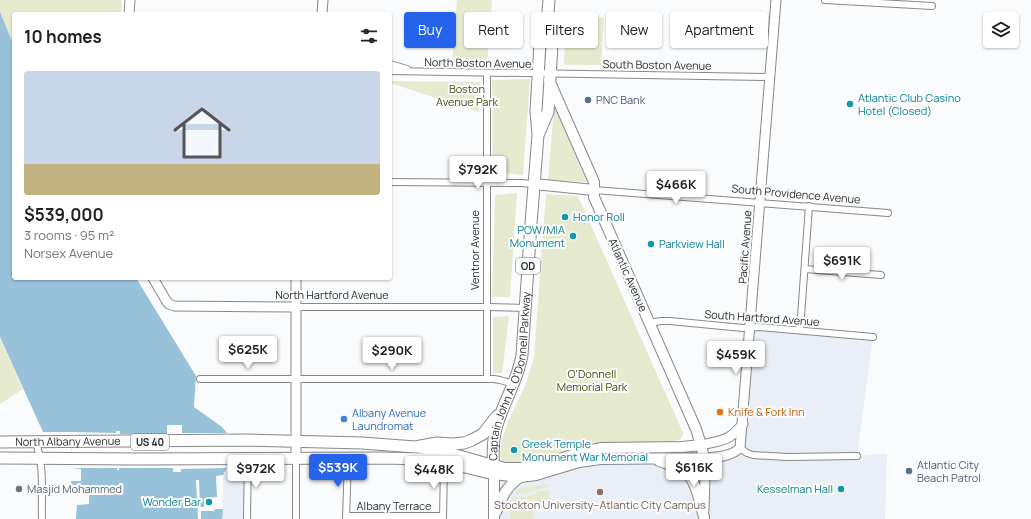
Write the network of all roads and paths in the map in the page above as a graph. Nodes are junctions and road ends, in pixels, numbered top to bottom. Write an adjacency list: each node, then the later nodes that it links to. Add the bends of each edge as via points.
1 (130, 0): 7 (street)
2 (323, 0): 8 (street)
3 (549, 0): 13 (highway, Atlantic Avenue / OD, via 546,35 540,43)
4 (776, 0): 14 (street, Pacific Avenue)
5 (825, 0): 6 (street)
6 (932, 6)
7 (129, 12)
8 (322, 12)
9 (392, 65): 11 (street, North Boston Avenue)
10 (392, 71): 11 (street, North Boston Avenue)
11 (412, 71): 12 (street, North Boston Avenue)
12 (487, 73): 13 (street, North Boston Avenue); 16 (street, Ventnor Avenue)
13 (545, 75): 14 (street, South Boston Avenue); 17 (highway, Captain John A. O'Donnell Parkway / OD, via 536,111 538,135); 18 (main road, Atlantic Avenue, via 594,182)
14 (770, 77): 19 (street, Pacific Avenue)
15 (392, 182): 16 (street)
16 (487, 182): 17 (street); 27 (street, Ventnor Avenue)
17 (534, 184): 18 (main road, South Providence Avenue); 28 (highway, Captain John A. O'Donnell Parkway / OD)
18 (594, 190): 19 (street, South Providence Avenue); 29 (main road, Atlantic Avenue, via 594,197)
19 (760, 203): 20 (street, South Providence Avenue); 30 (street, Pacific Avenue)
20 (810, 206): 21 (street, South Providence Avenue); 22 (street)
21 (888, 213)
22 (805, 269): 23 (street); 31 (street)
23 (880, 275)
24 (154, 280): 26 (street, North Hartford Avenue, via 167,302 174,306)
25 (296, 280): 26 (street)
26 (296, 307): 27 (street, North Hartford Avenue); 34 (street)
27 (487, 307): 28 (street, North Hartford Avenue); 35 (street, Ventnor Avenue)
28 (526, 308): 36 (highway, Captain John A. O'Donnell Parkway / OD, via 522,355)
29 (649, 324): 30 (street, South Hartford Avenue, via 670,321); 42 (main road, Atlantic Avenue)
30 (750, 328): 31 (street, South Hartford Avenue); 38 (street, Pacific Avenue)
31 (800, 330): 32 (street, South Hartford Avenue)
32 (873, 337)
33 (200, 379): 34 (street)
34 (296, 379): 35 (street); 39 (street)
35 (487, 379): 36 (street)
36 (514, 384): 37 (highway, Captain John A. O'Donnell Parkway / OD)
37 (503, 410): 43 (highway, via 477,438 464,443 437,443); 54 (highway, Captain John A. O'Donnell Parkway / OD, via 494,437)
38 (743, 424): 42 (street, via 728,438); 44 (street, Pacific Avenue)
39 (296, 441): 41 (highway, North Albany Avenue / US 40); 43 (highway, North Albany Avenue / US 40); 49 (street)
40 (0, 442): 41 (highway, North Albany Avenue / US 40)
41 (35, 442): 47 (street)
42 (701, 445): 52 (main road, Atlantic Avenue); 54 (main road, US 40, via 602,448 531,467)
43 (415, 447): 54 (main road, North Albany Avenue / US 40, via 447,452)
44 (740, 448): 45 (street, via 753,455); 52 (street, via 728,455)
45 (857, 456)
46 (0, 458): 47 (highway, North Albany Avenue / US 40)
47 (40, 458): 48 (highway, North Albany Avenue / US 40); 60 (street)
48 (248, 458): 49 (highway, North Albany Avenue / US 40); 61 (street)
49 (296, 458): 50 (highway, North Albany Avenue / US 40); 62 (street)
50 (348, 458): 53 (highway, North Albany Avenue / US 40); 57 (street)
51 (652, 458): 52 (main road, US 40); 55 (main road, US 40, via 592,460); 59 (main road, via 682,469 690,476)
52 (704, 458): 59 (street, Atlantic Avenue)
53 (444, 462): 54 (highway, North Albany Avenue / US 40); 58 (street)
54 (494, 470): 55 (main road, US 40); 56 (main road, OD)
55 (520, 477): 56 (main road, via 506,490)
56 (494, 517)
57 (346, 518): 58 (street, Albany Terrace)
58 (443, 518)
59 (704, 518)
60 (42, 519)
61 (247, 519)
62 (296, 519)

